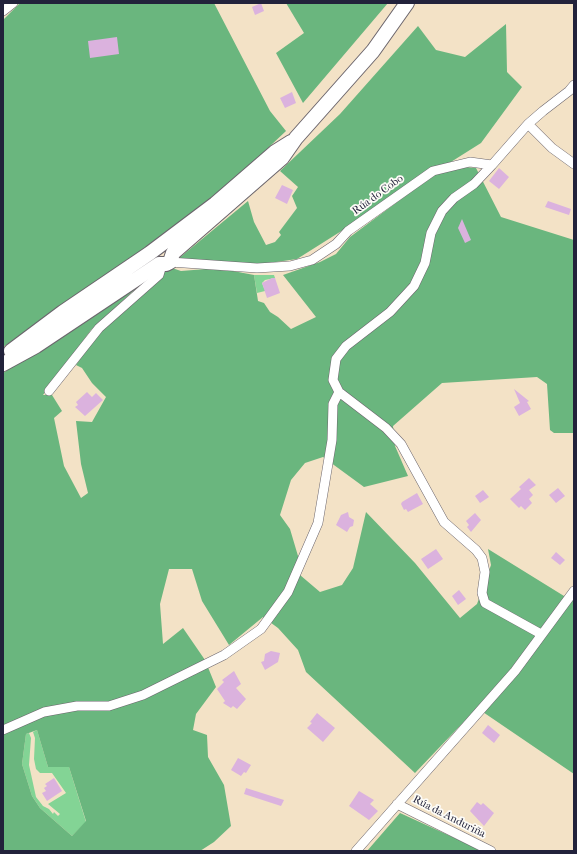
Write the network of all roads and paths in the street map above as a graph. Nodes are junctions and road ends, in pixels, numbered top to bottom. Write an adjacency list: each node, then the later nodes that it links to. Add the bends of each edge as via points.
1 (13, 3): 4 (street)
2 (407, 3): 6 (main road, via 373,51)
3 (417, 3): 6 (main road, via 386,47 357,80)
4 (3, 11)
5 (574, 85): 7 (street)
6 (343, 86): 8 (main road)
7 (528, 124): 9 (street, via 552,148); 10 (street)
8 (296, 138): 11 (main road, via 275,152 215,204); 11 (main road, via 282,158 200,230)
9 (574, 164)
10 (492, 165): 11 (street, Rúa do Cobo, via 470,162 433,171 348,231 336,244 312,260 290,266 257,268); 15 (street, via 442,211 430,233 425,263 414,286 390,312 346,346 336,358 333,380)
11 (159, 259): 12 (main road, via 111,280); 13 (main road); 14 (street, via 159,275 99,328)
12 (3, 357)
13 (3, 364)
14 (49, 391)
15 (339, 392): 17 (street, via 401,444 444,522 482,558 485,572 482,600); 18 (street, via 334,404 332,440 318,523 288,592 261,629 224,655 143,695 109,706 77,706 44,712)
16 (574, 591): 17 (street)
17 (541, 634): 19 (street, via 515,671)
18 (3, 730)
19 (397, 804): 20 (street); 21 (street, Rúa da Anduriña)
20 (356, 851)
21 (491, 851)

